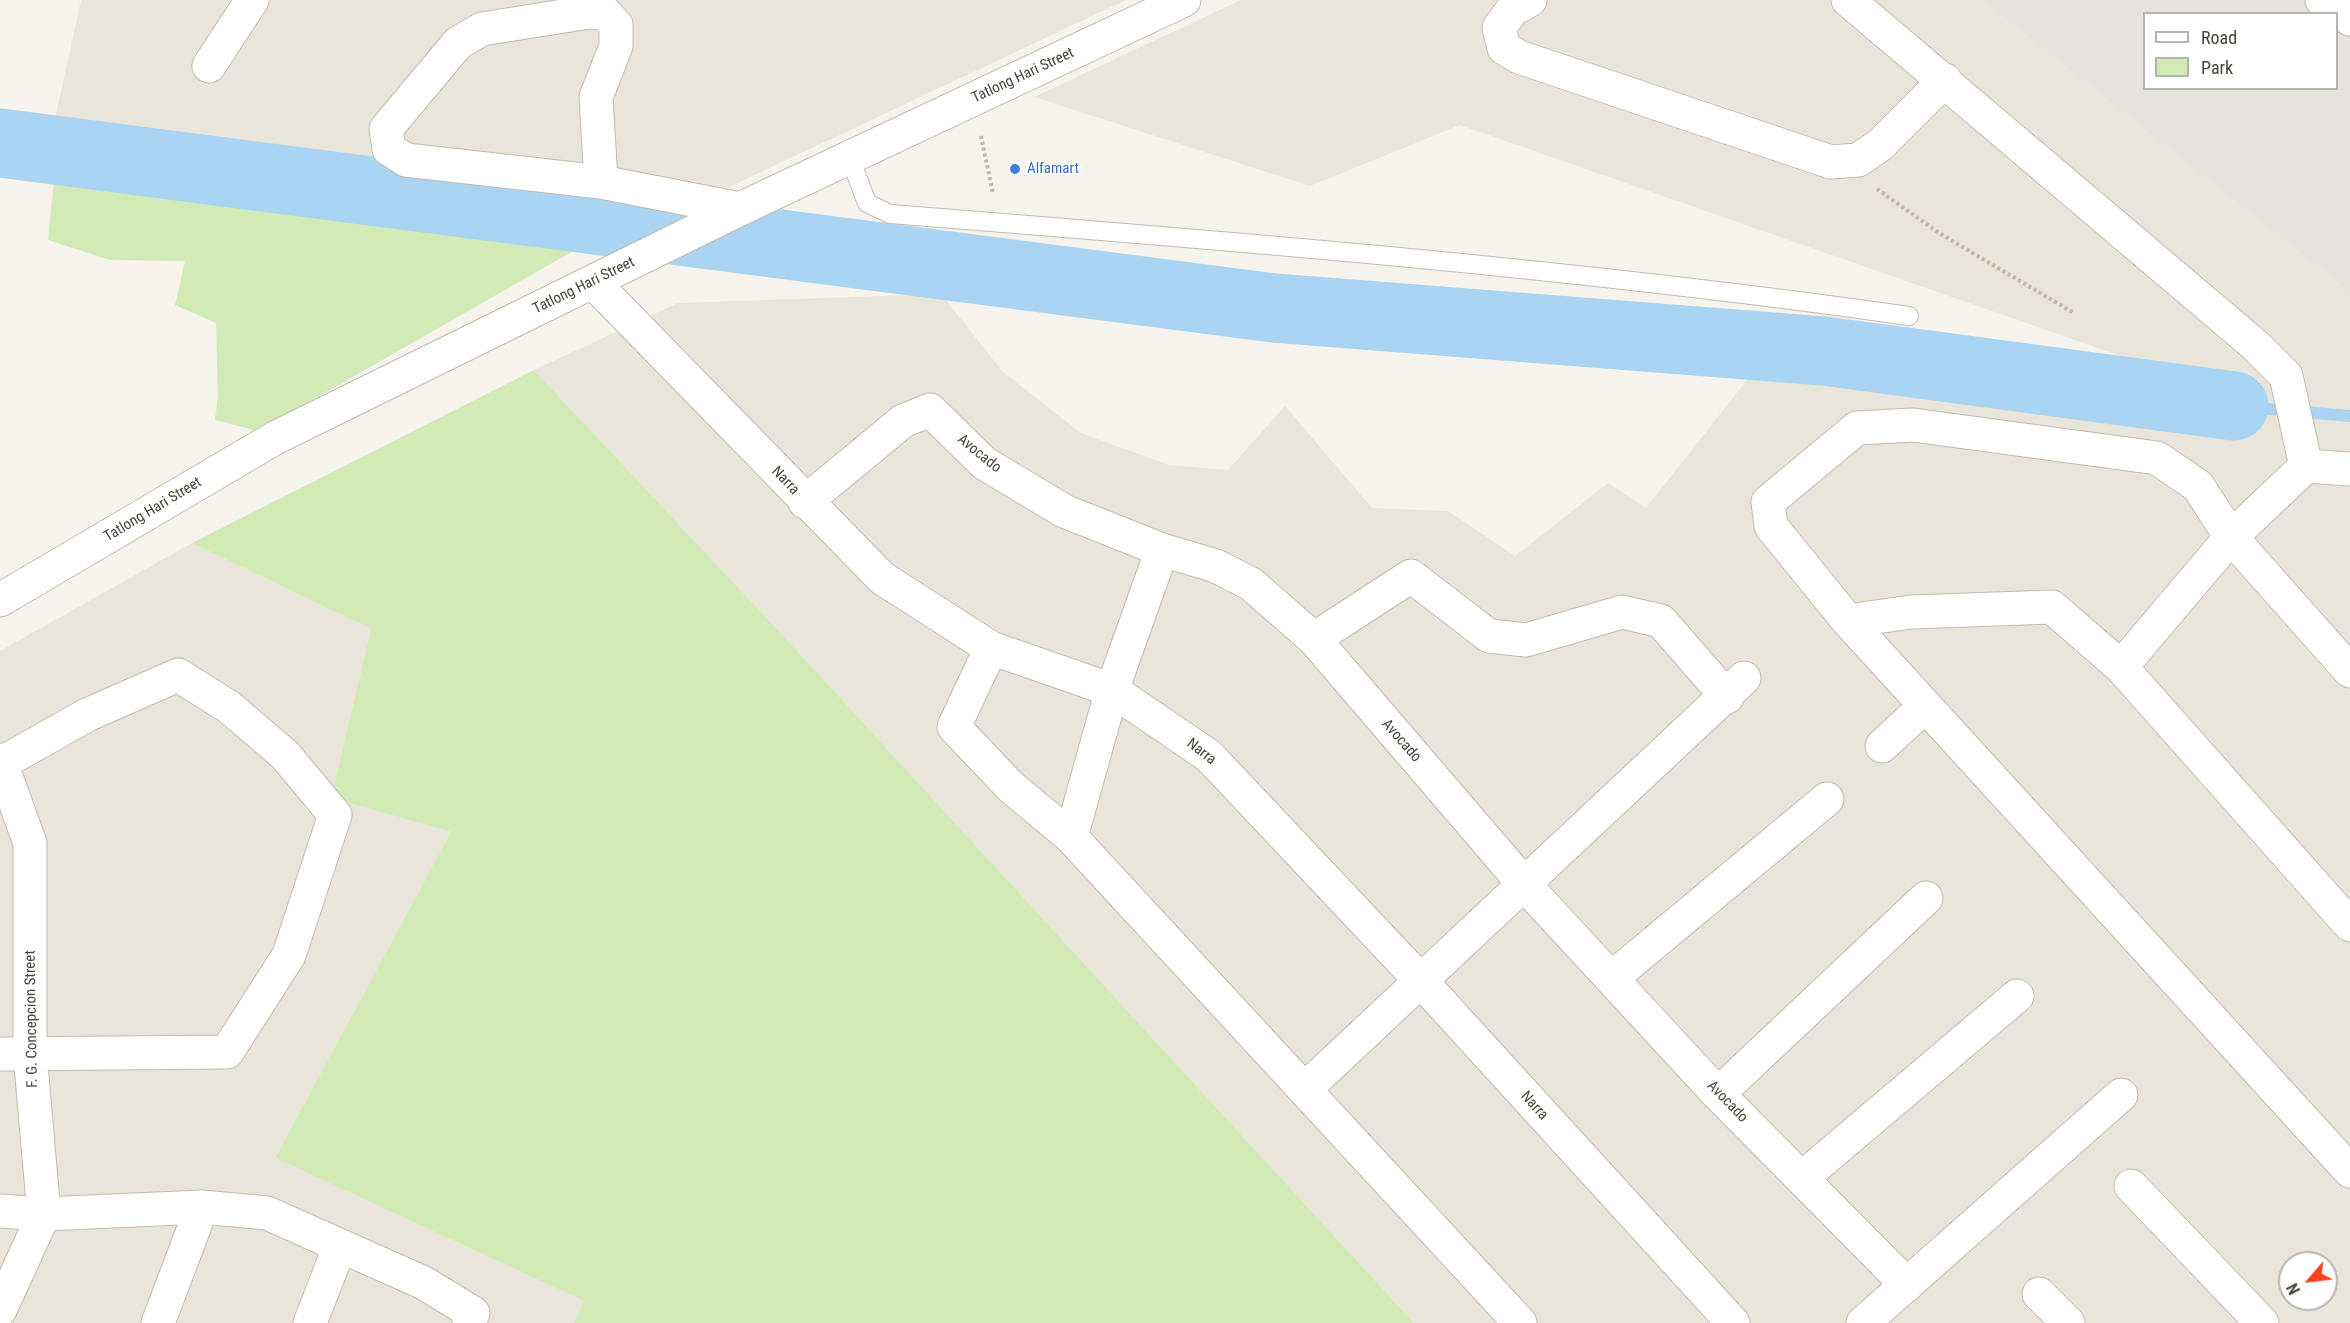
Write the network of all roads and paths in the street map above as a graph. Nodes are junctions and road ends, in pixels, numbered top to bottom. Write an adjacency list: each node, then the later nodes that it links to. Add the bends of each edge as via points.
1 (252, 0): 7 (street)
2 (1184, 0): 9 (street, Tatlong Hari Street)
3 (1530, 0): 11 (street, via 1512,10 1499,28 1504,48 1519,57 1831,162)
4 (1848, 0): 8 (street)
5 (2322, 0): 6 (street)
6 (2350, 19)
7 (209, 66)
8 (1946, 80): 11 (street, via 1880,145); 18 (street, via 2255,345 2286,376)
9 (974, 99): 10 (street, Tatlong Hari Street); 14 (path)
10 (850, 158): 13 (street, Tatlong Hari Street); 14 (lane, via 867,203 890,214)
11 (1857, 160): 16 (path, via 1874,187 1939,233)
12 (601, 182): 12 (street, via 406,160 389,149 386,129 458,43 482,29 589,12 605,13 616,25 616,46 596,97); 13 (street)
13 (740, 209): 15 (street, Tatlong Hari Street)
14 (1000, 223): 17 (lane, via 1435,262 1785,298)
15 (593, 282): 20 (street, Narra); 23 (street, Tatlong Hari Street, via 275,438)
16 (2074, 313)
17 (1909, 316)
18 (2303, 453): 19 (street); 21 (street)
19 (2350, 469)
20 (805, 502): 22 (street, Avocado, via 903,421 930,410 984,463 1064,511); 26 (street, Narra, via 882,578)
21 (2231, 537): 24 (street, via 2198,486 2157,458 1913,425 1857,428 1768,502 1771,526); 27 (street); 28 (street)
22 (1162, 550): 25 (street, Avocado, via 1216,566 1251,584); 29 (street)
23 (0, 600)
24 (1848, 621): 27 (street, via 1911,612 2052,607); 30 (street)
25 (1314, 639): 35 (street, Avocado); 35 (street, via 1411,576 1489,636 1526,640 1622,612 1661,621 1736,687)
26 (991, 648): 29 (street, Narra); 34 (street, via 954,726 1010,786)
27 (2121, 667): 37 (street)
28 (2350, 671)
29 (1112, 690): 34 (street); 39 (street, Narra, via 1209,756)
30 (1925, 706): 31 (street); 45 (street)
31 (1882, 746)
32 (1, 762): 41 (street, F. G. Concepcion Street, via 30,843); 41 (street, via 87,715 178,675 229,707 285,755 335,815 289,955 227,1052)
33 (1827, 799): 38 (street)
34 (1071, 837): 42 (street)
35 (1524, 884): 38 (street, Avocado); 39 (street)
36 (1926, 898): 43 (street)
37 (2350, 925)
38 (1613, 977): 43 (street, Avocado)
39 (1421, 981): 42 (street); 59 (street, Narra)
40 (2017, 996): 46 (street)
41 (15, 1054): 50 (street, F. G. Concepcion Street)
42 (1305, 1089): 58 (street)
43 (1718, 1094): 46 (street, Avocado)
44 (2121, 1095): 52 (street)
45 (2350, 1171)
46 (1802, 1178): 52 (street, Avocado)
47 (2131, 1186): 62 (street)
48 (202, 1207): 50 (street); 51 (street, via 267,1213); 55 (street)
49 (0, 1211): 50 (street)
50 (44, 1214): 54 (street, F. G. Concepcion Street)
51 (340, 1246): 56 (street); 57 (street, via 424,1283 473,1313)
52 (1907, 1285): 60 (street)
53 (2039, 1294): 61 (street)
54 (0, 1310)
55 (158, 1323)
56 (310, 1323)
57 (469, 1323)
58 (1520, 1323)
59 (1733, 1323)
60 (1863, 1323)
61 (2068, 1323)
62 (2262, 1323)

